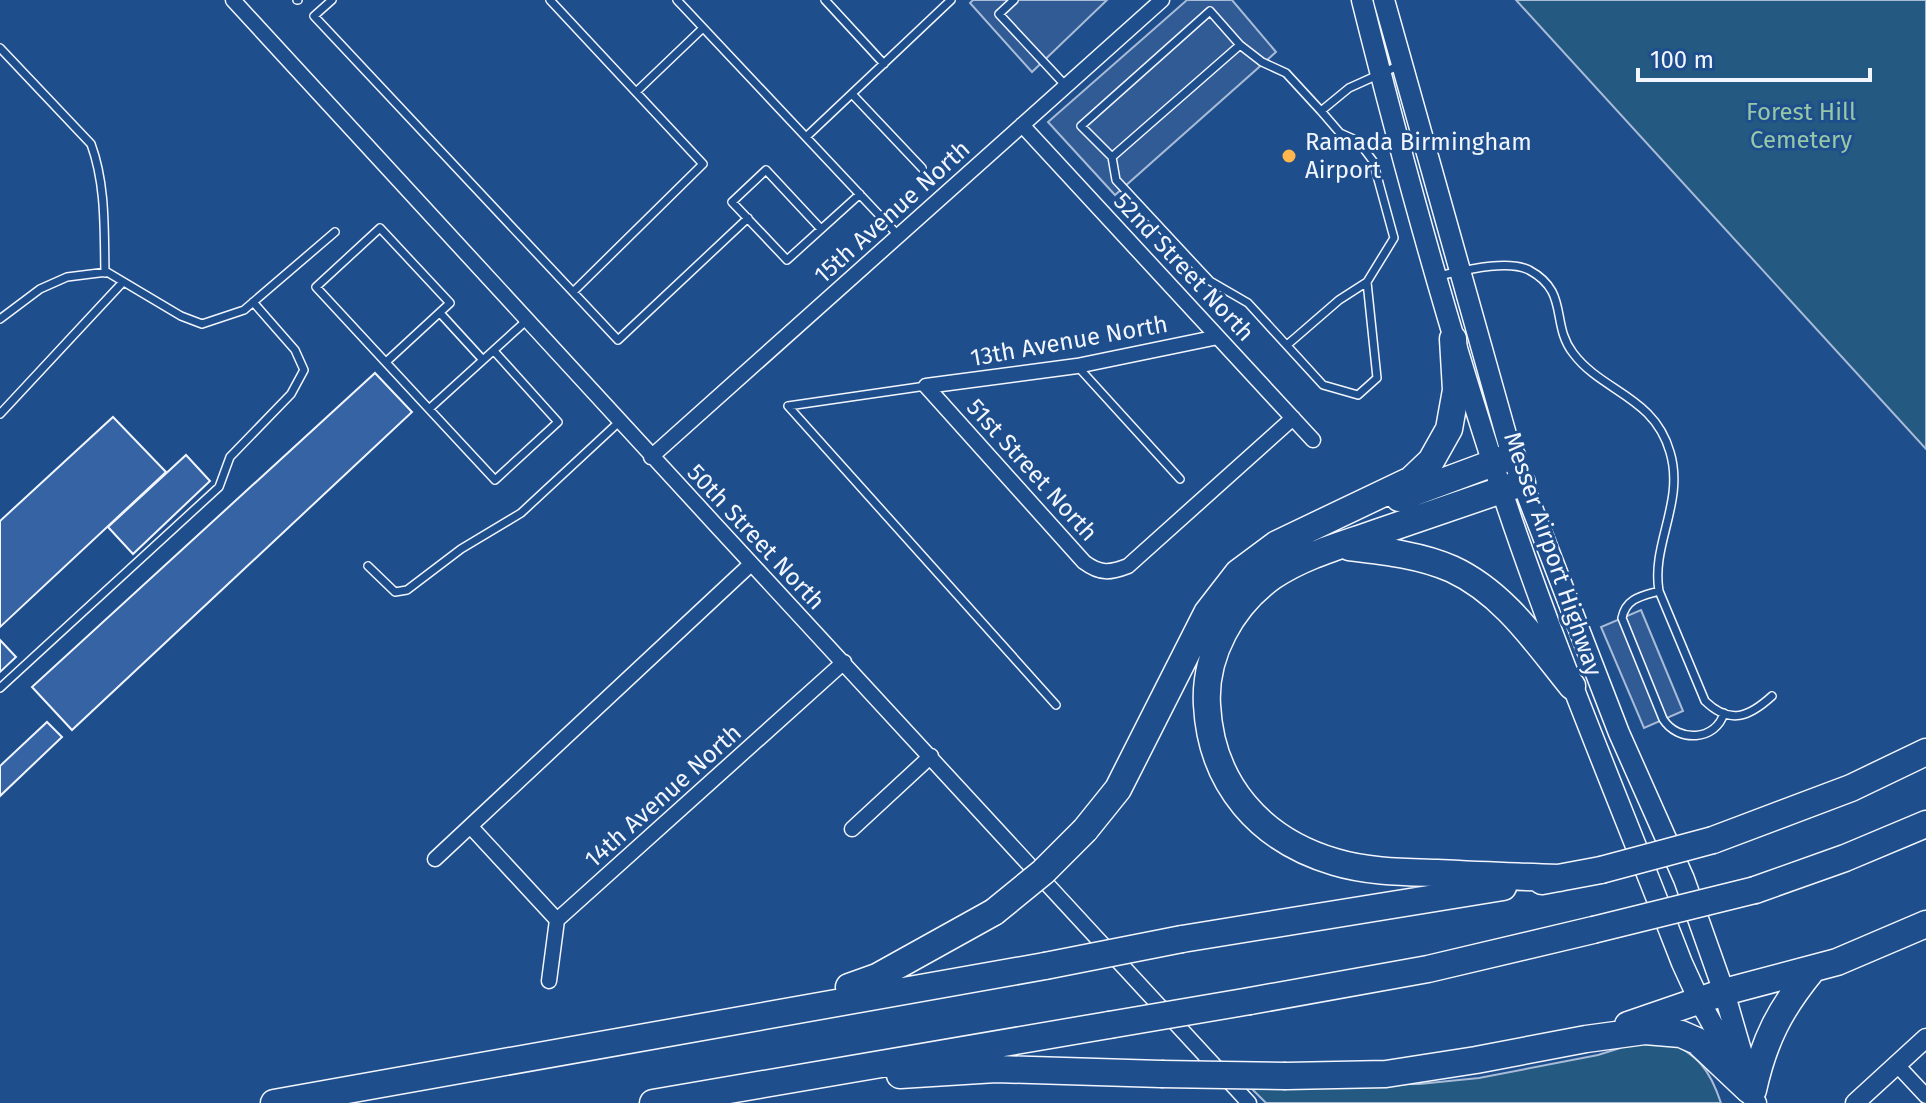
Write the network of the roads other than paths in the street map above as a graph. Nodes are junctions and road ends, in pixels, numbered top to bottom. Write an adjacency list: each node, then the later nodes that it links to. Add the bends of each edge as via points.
1 (233, 0): 39 (street, 50th Street North)
2 (332, 0): 35 (lane, via 314,16)
3 (550, 0): 18 (lane)
4 (677, 0): 11 (lane)
5 (825, 0): 14 (lane)
6 (951, 0): 14 (lane)
7 (1014, 0): 17 (lane, via 999,14)
8 (1362, 0): 16 (main road, Messer Airport Highway)
9 (1384, 0): 15 (main road, Messer Airport Highway)
10 (1151, 3): 17 (street, 15th Avenue North)
11 (703, 28): 18 (lane); 22 (lane)
12 (1240, 45): 20 (lane, via 1286,73); 23 (lane); 23 (lane, via 1210,11 1081,126)
13 (0, 48): 31 (lane, via 91,144 104,207)
14 (884, 64): 19 (lane)
15 (1402, 64): 16 (lane); 30 (main road, Messer Airport Highway)
16 (1381, 73): 20 (lane, via 1349,88); 32 (main road, Messer Airport Highway)
17 (1066, 86): 21 (street, 15th Avenue North)
18 (636, 92): 35 (lane, via 703,164)
19 (852, 94): 22 (lane); 24 (lane)
20 (1321, 111): 34 (lane, via 1340,133 1358,141 1373,161 1394,238)
21 (1022, 125): 29 (street, 15th Avenue North); 40 (street, 52nd Street North)
22 (806, 137): 25 (lane)
23 (1112, 157): 42 (lane, via 1116,180 1210,281 1248,303)
24 (922, 168)
25 (860, 194): 27 (lane); 29 (lane)
26 (748, 218): 27 (lane, via 787,260); 27 (lane, via 732,202 766,170); 35 (lane, via 618,340)
27 (821, 229)
28 (335, 232): 36 (lane)
29 (898, 235): 53 (street, 15th Avenue North)
30 (1460, 271): 32 (lane); 54 (main road, Messer Airport Highway); 61 (lane, via 1512,266 1547,283 1571,352 1632,399 1656,425 1669,449 1674,479 1658,567)
31 (105, 273): 33 (lane); 38 (lane, via 67,277 40,289)
32 (1436, 277): 41 (main road, Messer Airport Highway)
33 (123, 282): 36 (lane, via 202,324); 49 (lane)
34 (1367, 282): 42 (lane); 42 (lane, via 1377,378 1358,395 1323,385)
35 (573, 292)
36 (253, 302): 64 (lane, via 295,350 304,370 291,394 230,457 219,487)
37 (440, 313): 44 (lane); 45 (lane); 45 (lane, via 450,303 380,228 316,287)
38 (0, 319)
39 (526, 321): 43 (lane); 51 (street, 50th Street North)
40 (1218, 337): 46 (street, 13th Avenue North); 50 (street, 52nd Street North)
41 (1453, 339): 54 (main road, Messer Airport Highway); 57 (highway, via 1456,390 1449,429 1431,461 1411,480)
42 (1287, 345)
43 (494, 351): 44 (lane); 48 (lane, via 558,422 495,480)
44 (483, 360): 48 (lane)
45 (386, 362): 48 (lane)
46 (1077, 366): 47 (street, 13th Avenue North); 55 (lane)
47 (926, 386): 50 (street, 51st Street North, via 1096,572 1128,566); 66 (lane, via 788,406)
48 (429, 409)
49 (0, 414)
50 (1293, 418): 52 (street, 52nd Street North)
51 (619, 422): 53 (street, 50th Street North); 60 (lane, via 521,513 407,590 395,592)
52 (1313, 440)
53 (651, 457): 59 (street, 50th Street North)
54 (1503, 460): 56 (main road, Messer Airport Highway); 57 (highway)
55 (1180, 479)
56 (1512, 486): 58 (highway); 63 (main road, Messer Airport Highway); 79 (main road, Messer Airport Highway, via 1684,879)
57 (1277, 544): 81 (highway, bridge, via 1238,573 1207,613 1118,789 1043,872 994,912 877,977)
58 (1337, 546): 63 (highway, via 1390,551 1452,569 1516,618); 74 (highway, via 1270,578 1225,629 1211,661 1206,692 1208,729 1230,786 1268,828 1291,844 1336,862 1388,871)
59 (751, 564): 62 (street, 50th Street North); 71 (street)
60 (368, 566)
61 (1659, 591): 67 (lane, via 1705,701); 67 (lane, via 1628,603 1622,618 1663,719 1672,729 1697,737 1717,728)
62 (844, 662): 69 (street, 50th Street North); 75 (street, 14th Avenue North)
63 (1572, 686): 80 (main road, Messer Airport Highway)
64 (0, 688)
65 (1772, 696): 67 (lane, via 1749,714)
66 (1056, 705)
67 (1724, 713)
68 (1926, 752): 74 (highway, bridge, via 1851,788 1713,840)
69 (931, 756): 72 (street); 91 (street, 50th Street North)
70 (1926, 824): 85 (highway, bridge, via 1755,890 1428,969)
71 (471, 827): 73 (street); 75 (street)
72 (852, 829)
73 (435, 859)
74 (1559, 878): 81 (highway, bridge)
75 (557, 920): 78 (street)
76 (1926, 924): 77 (highway)
77 (1812, 970): 79 (highway); 86 (highway, via 1775,1022 1760,1060)
78 (549, 981)
79 (1724, 992): 80 (highway); 86 (main road, Messer Airport Highway)
80 (1699, 1000): 83 (highway); 86 (main road, Messer Airport Highway)
81 (782, 1011): 89 (highway)
82 (1926, 1038): 84 (street)
83 (1586, 1039): 85 (highway, bridge, via 1386,1074 996,1069); 86 (highway, via 1645,1031 1681,1034 1697,1041)
84 (1897, 1065): 87 (street); 88 (street)
85 (756, 1085): 90 (highway)
86 (1754, 1096)
87 (1926, 1096)
88 (1865, 1100)
89 (274, 1103)
90 (653, 1103)
91 (1249, 1103)

